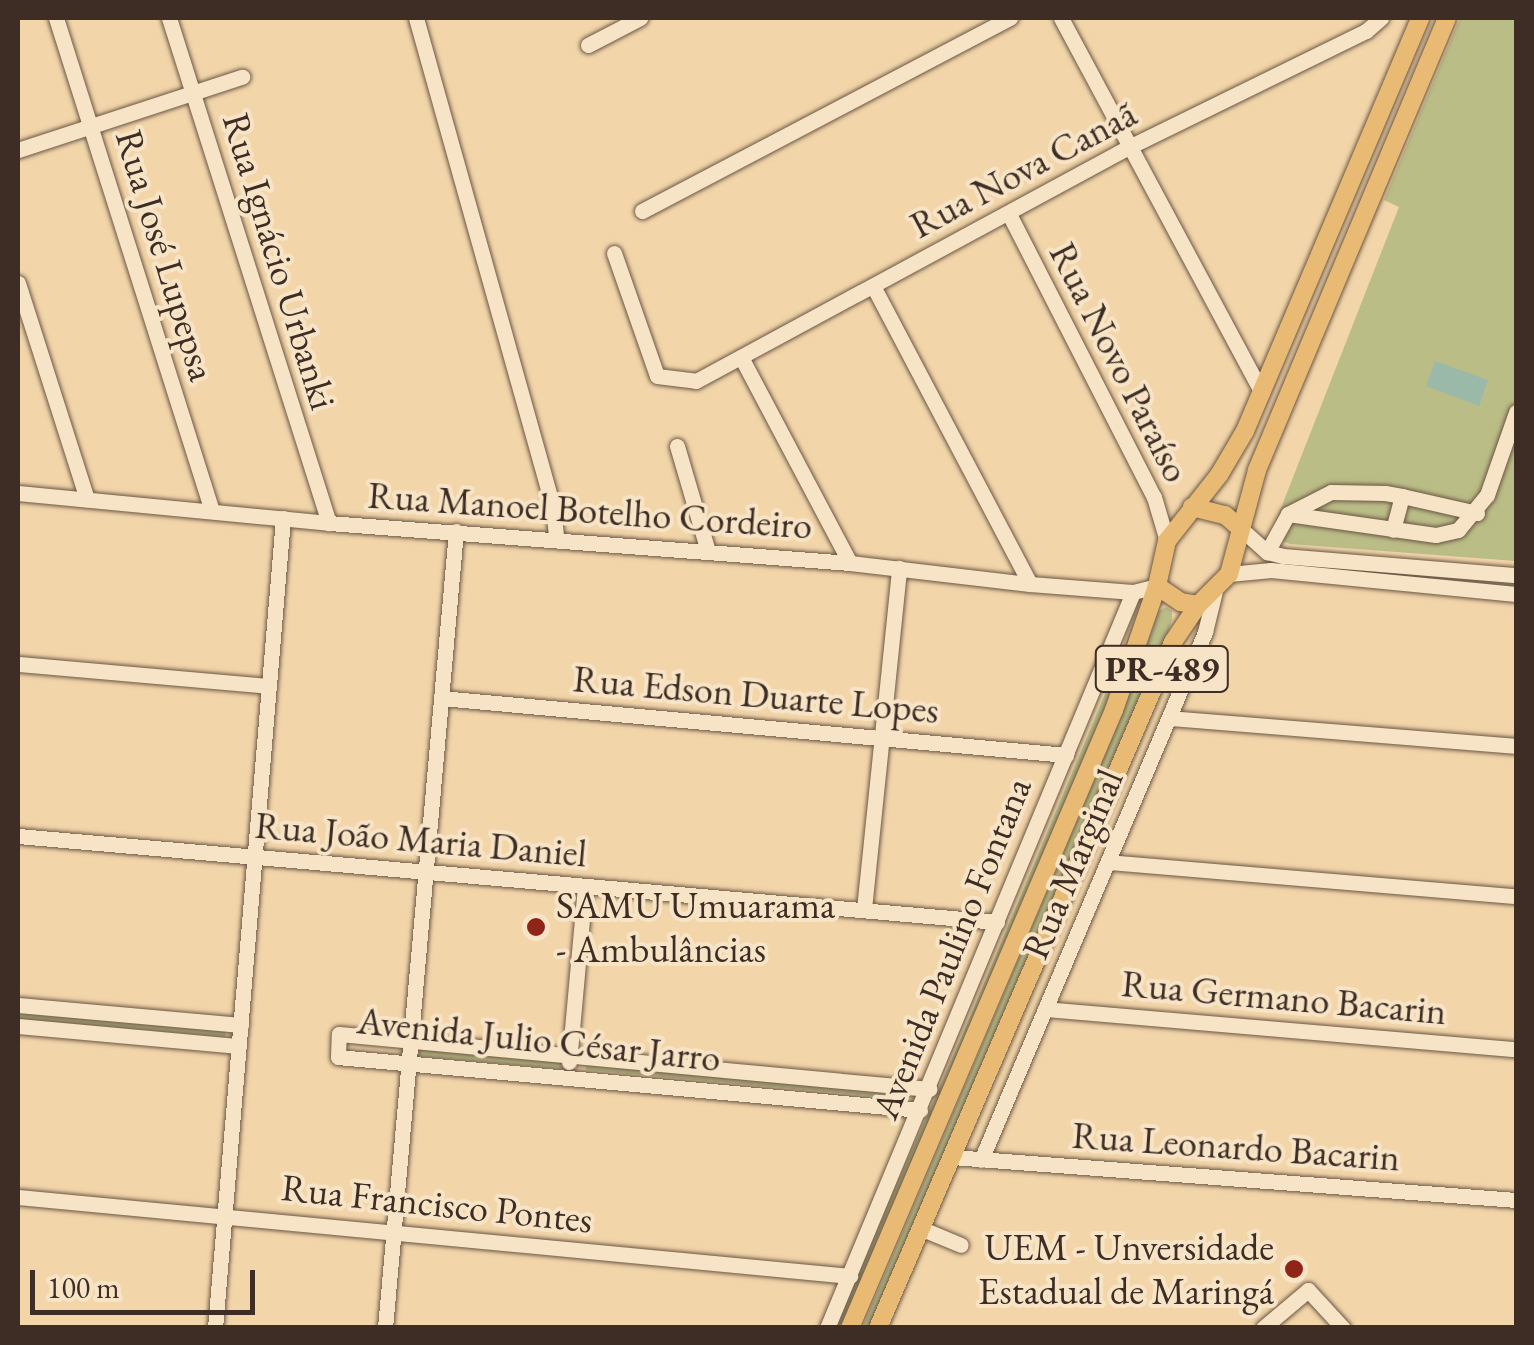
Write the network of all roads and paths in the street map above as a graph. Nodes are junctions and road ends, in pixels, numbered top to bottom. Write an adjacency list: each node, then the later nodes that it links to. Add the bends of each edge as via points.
1 (56, 18): 13 (street, Rua José Lupepsa)
2 (169, 18): 12 (street, Rua Ignácio Urbanki)
3 (416, 18): 37 (street, via 554,507)
4 (640, 18): 10 (street)
5 (1010, 18): 16 (street)
6 (1061, 18): 14 (street)
7 (1381, 18): 14 (street, Rua Nova Canaã)
8 (1420, 18): 22 (main road, PR-489 / PR-489)
9 (1447, 18): 34 (main road, PR-489 / PR-489, via 1288,392)
10 (588, 45)
11 (242, 77): 12 (street)
12 (194, 95): 13 (street); 33 (street, Rua Ignácio Urbanki)
13 (92, 126): 15 (street); 29 (street, Rua José Lupepsa)
14 (1131, 146): 17 (street, Rua Nova Canaã); 22 (street)
15 (18, 150)
16 (642, 211)
17 (1009, 214): 20 (street, Rua Nova Canaã); 38 (street, Rua Novo Paraíso, via 1154,496)
18 (614, 253): 21 (street, Rua Nova Canaã, via 657,376 696,381)
19 (18, 283): 27 (street)
20 (872, 286): 21 (street, Rua Nova Canaã); 45 (street)
21 (740, 357): 41 (street)
22 (1262, 393): 28 (main road, PR-489 / PR-489, via 1231,456)
23 (1516, 412): 30 (street)
24 (677, 446): 39 (street)
25 (18, 493): 27 (street, Rua Manoel Botelho Cordeiro)
26 (1402, 496): 30 (street); 31 (street, via 1331,492); 36 (street)
27 (88, 499): 29 (street, Rua Manoel Botelho Cordeiro)
28 (1192, 507): 34 (main road, via 1224,515); 38 (main road, PR-489 / PR-489)
29 (212, 512): 32 (street, Rua Manoel Botelho Cordeiro)
30 (1477, 513): 36 (street, via 1448,534)
31 (1288, 514): 36 (street); 40 (street)
32 (284, 518): 33 (street, Rua Manoel Botelho Cordeiro); 52 (street)
33 (328, 524): 35 (street, Rua Manoel Botelho Cordeiro)
34 (1239, 527): 40 (street); 43 (main road, PR-489 / PR-489)
35 (456, 530): 37 (street, Rua Manoel Botelho Cordeiro); 53 (street)
36 (1393, 530)
37 (556, 538): 39 (street, Rua Manoel Botelho Cordeiro)
38 (1167, 541): 46 (main road, PR-489 / PR-489)
39 (708, 551): 41 (street, Rua Manoel Botelho Cordeiro)
40 (1267, 552): 44 (street)
41 (850, 563): 42 (street, Rua Manoel Botelho Cordeiro)
42 (899, 568): 45 (street, Rua Manoel Botelho Cordeiro); 55 (street)
43 (1229, 574): 47 (main road, PR-489 / PR-489); 49 (street, via 1271,570)
44 (1516, 575)
45 (1030, 584): 48 (street, Rua Manoel Botelho Cordeiro)
46 (1157, 586): 48 (street, Rua Manoel Botelho Cordeiro); 50 (main road); 90 (main road, PR-489 / PR-489, via 1114,710)
47 (1215, 591): 50 (main road, PR-489 / PR-489); 54 (street, Rua Marginal)
48 (1132, 592): 57 (street, Avenida Paulino Fontana)
49 (1516, 594)
50 (1198, 605): 78 (main road, PR-489 / PR-489, via 1173,642)
51 (18, 664): 52 (street)
52 (269, 686): 59 (street)
53 (441, 698): 55 (street, Rua Edson Duarte Lopes); 61 (street)
54 (1170, 718): 56 (street); 60 (street, Rua Marginal)
55 (881, 739): 57 (street, Rua Edson Duarte Lopes); 64 (street)
56 (1516, 746)
57 (1066, 756): 65 (street, Avenida Paulino Fontana)
58 (18, 836): 59 (street, Rua João Maria Daniel)
59 (255, 858): 61 (street, Rua João Maria Daniel); 68 (street)
60 (1108, 862): 63 (street); 67 (street, Rua Marginal)
61 (425, 874): 62 (street, Rua João Maria Daniel); 70 (street)
62 (586, 886): 64 (street, Rua João Maria Daniel); 73 (street)
63 (1516, 896)
64 (864, 909): 65 (street, Rua João Maria Daniel)
65 (997, 922): 76 (street, Avenida Paulino Fontana)
66 (18, 1004): 68 (street)
67 (1045, 1008): 72 (street, Rua Germano Bacarin); 79 (street, Rua Marginal)
68 (241, 1025): 71 (street)
69 (18, 1026): 71 (street)
70 (410, 1040): 73 (street, Avenida Julio César Jarro); 74 (street); 74 (street, Avenida Julio César Jarro, via 339,1034 338,1057)
71 (239, 1046): 82 (street)
72 (1516, 1049)
73 (570, 1056): 75 (street); 76 (street, Avenida Julio César Jarro)
74 (408, 1064): 75 (street, Avenida Julio César Jarro); 84 (street)
75 (568, 1078): 77 (street, Avenida Julio César Jarro)
76 (929, 1089): 77 (street, Avenida Paulino Fontana)
77 (920, 1110): 86 (street, Avenida Paulino Fontana)
78 (952, 1156): 79 (street, Rua Leonardo Bacarin); 83 (main road, PR-489 / PR-489)
79 (981, 1160): 81 (street, Rua Leonardo Bacarin)
80 (18, 1197): 82 (street, Rua Francisco Pontes)
81 (1516, 1200)
82 (225, 1215): 84 (street, Rua Francisco Pontes); 87 (street)
83 (920, 1228): 85 (street); 91 (main road, PR-489 / PR-489)
84 (393, 1233): 86 (street, Rua Francisco Pontes); 88 (street)
85 (962, 1245)
86 (850, 1276): 89 (street, Avenida Paulino Fontana)
87 (216, 1328)
88 (385, 1328)
89 (827, 1328)
90 (850, 1328)
91 (878, 1328)
92 (1262, 1328): 93 (street, via 1308,1290)
93 (1343, 1328)

